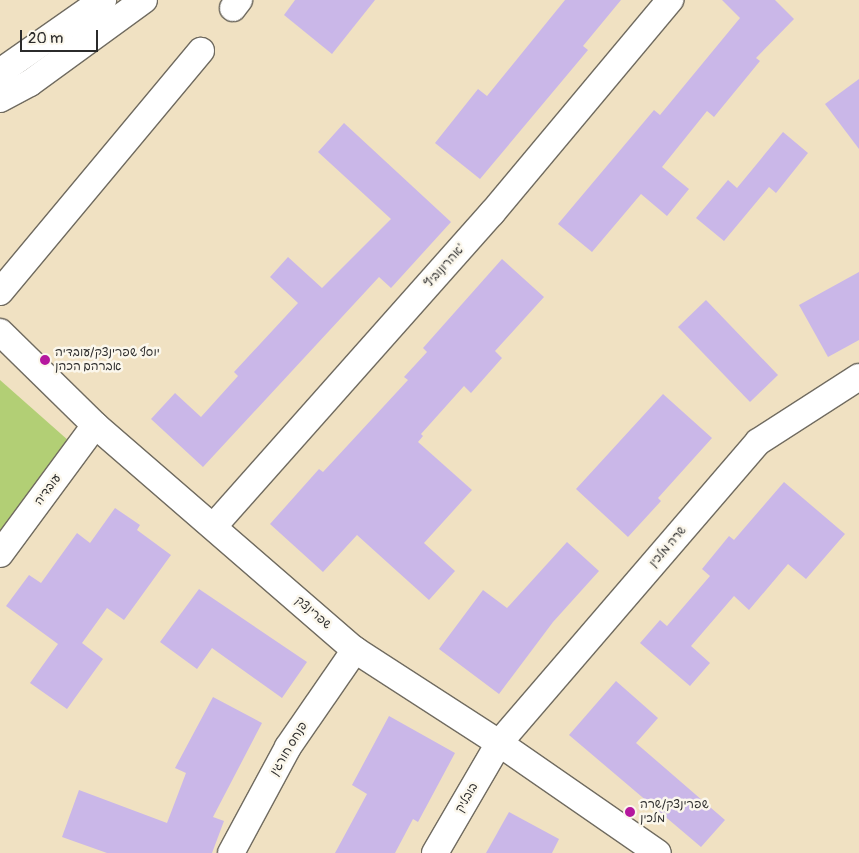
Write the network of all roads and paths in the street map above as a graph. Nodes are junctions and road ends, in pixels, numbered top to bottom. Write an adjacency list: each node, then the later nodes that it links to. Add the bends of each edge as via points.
1 (102, 0): 5 (street)
2 (144, 0): 6 (street, via 30,83)
3 (670, 0): 11 (street, אהרונוביץ', via 492,213)
4 (201, 50): 7 (street)
5 (0, 72)
6 (0, 100)
7 (0, 292)
8 (0, 332): 10 (street, שפרינצק)
9 (859, 377): 14 (street, שרה מלכין, via 758,442)
10 (95, 426): 11 (street, שפרינצק); 12 (street, עובדיה)
11 (214, 526): 13 (street, שפרינצק)
12 (0, 554)
13 (355, 650): 14 (street, שפרינצק); 15 (street, פנחס חורגין, via 288,747)
14 (499, 743): 16 (street, בובליק); 17 (street, שפרינצק)
15 (231, 853)
16 (435, 853)
17 (658, 853)

